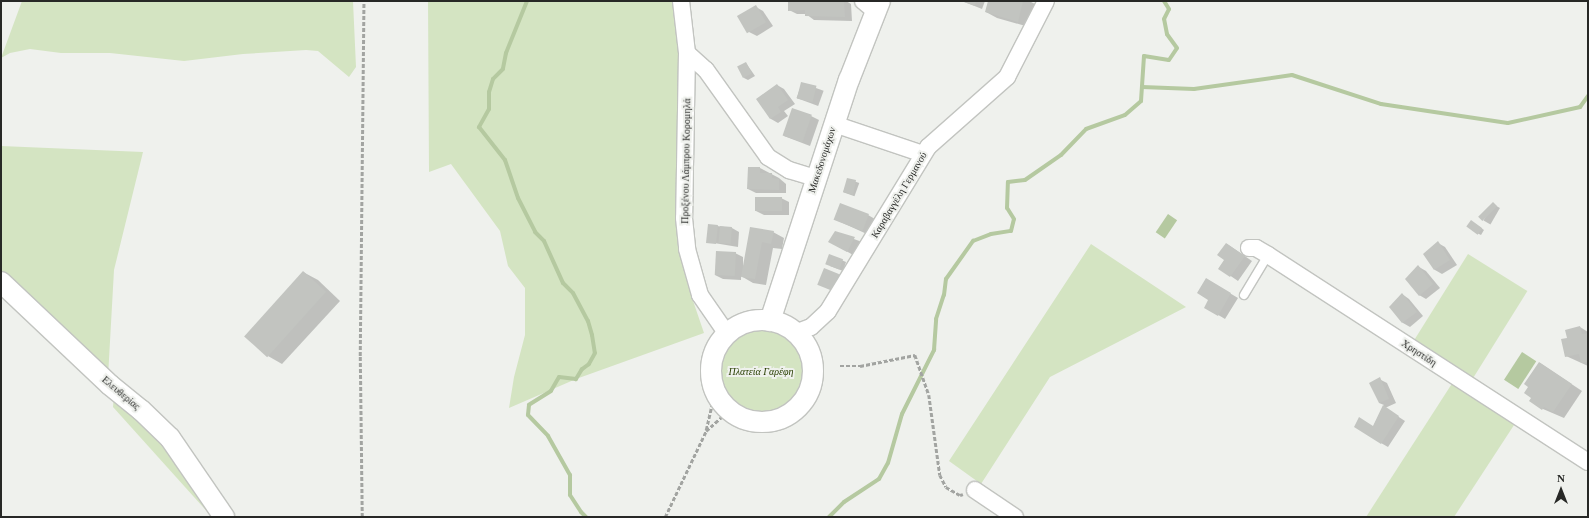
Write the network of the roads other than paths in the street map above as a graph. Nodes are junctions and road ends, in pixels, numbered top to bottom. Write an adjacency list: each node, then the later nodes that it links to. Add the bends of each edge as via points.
1 (681, 1): 4 (street, Προξένου Λάμπρου Κορομηλά)
2 (1046, 1): 6 (street, Καραβαγγέλη Γερμανού, via 1007,77 932,142)
3 (873, 4): 5 (street, Μακεδονομάχων)
4 (687, 53): 7 (street, via 706,70 768,157 789,170); 14 (street, Προξένου Λάμπρου Κορομηλά, via 684,211 686,242 691,270 700,295)
5 (834, 124): 6 (street); 7 (street, Μακεδονομάχων)
6 (923, 154): 13 (street, Καραβαγγέλη Γερμανού, via 828,310 811,327)
7 (816, 178): 12 (street, Μακεδονομάχων)
8 (1249, 248): 9 (street, Χρηστίδη, via 1256,248)
9 (1268, 255): 11 (lane); 15 (street, Χρηστίδη)
10 (1, 282): 17 (street, Ελευθερίας, via 110,386 141,410 170,438)
11 (1244, 295)
12 (770, 321): 13 (street); 14 (street, via 747,323)
13 (795, 333): 14 (street, via 806,347 812,364 810,388 804,399 786,415 763,422 751,421 729,410 715,391 711,374 712,361 716,348)
14 (727, 334)
15 (1588, 462)
16 (975, 490): 18 (street)
17 (224, 517)
18 (1015, 517)

